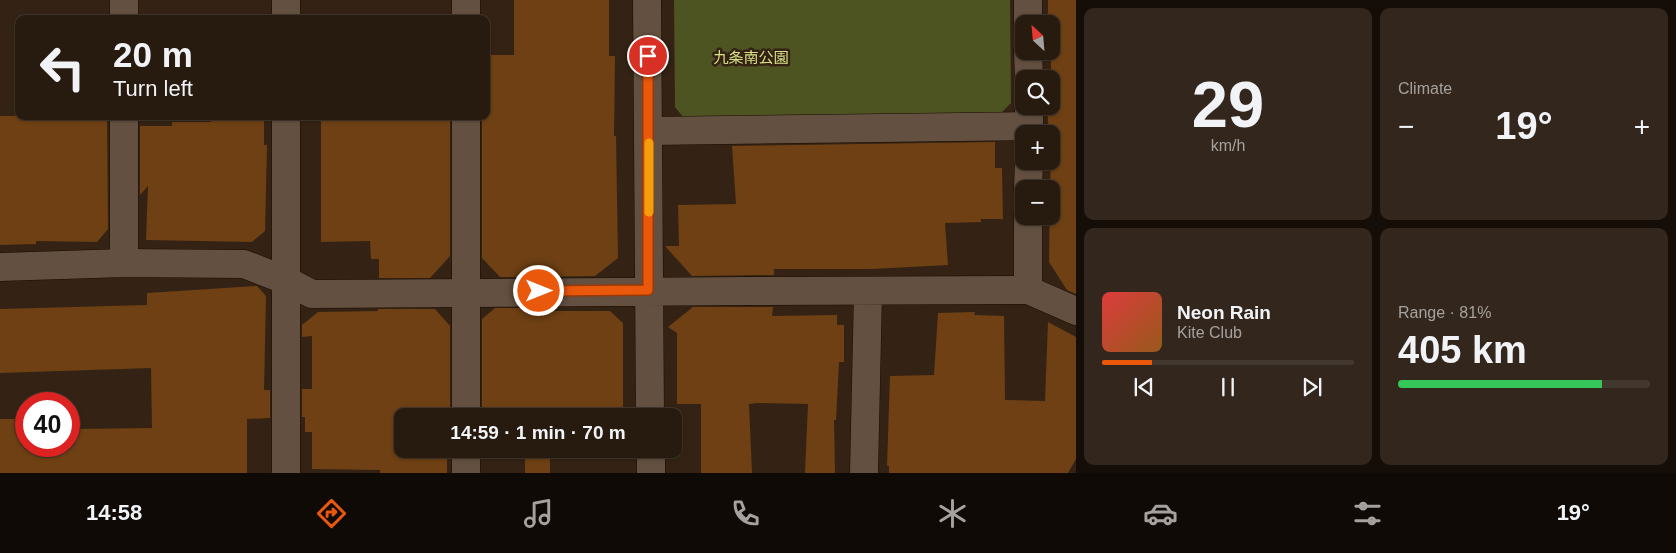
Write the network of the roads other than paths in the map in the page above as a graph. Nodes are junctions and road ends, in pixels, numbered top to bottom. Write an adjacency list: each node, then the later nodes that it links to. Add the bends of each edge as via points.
1 (124, 0): 6 (street)
2 (286, 0): 7 (street)
3 (466, 0): 8 (street)
4 (647, 0): 14 (street)
5 (1028, 0): 9 (street)
6 (124, 15)
7 (286, 15)
8 (466, 15)
9 (1028, 15)
10 (124, 120): 16 (street)
11 (286, 120): 18 (street)
12 (466, 120): 21 (street)
13 (1029, 122): 14 (street)
14 (649, 131): 19 (street)
15 (1028, 225): 20 (street)
16 (124, 263): 17 (street); 18 (street, via 244,264)
17 (0, 267)
18 (286, 280): 21 (street, via 312,294); 28 (street)
19 (648, 290): 21 (street); 22 (street); 25 (street)
20 (1028, 290): 22 (street); 23 (street)
21 (466, 292): 24 (street)
22 (868, 292): 31 (street)
23 (1076, 311)
24 (466, 408)
25 (650, 408)
26 (466, 458): 29 (street)
27 (651, 458): 30 (street)
28 (286, 473)
29 (466, 473)
30 (651, 473)
31 (864, 473)

